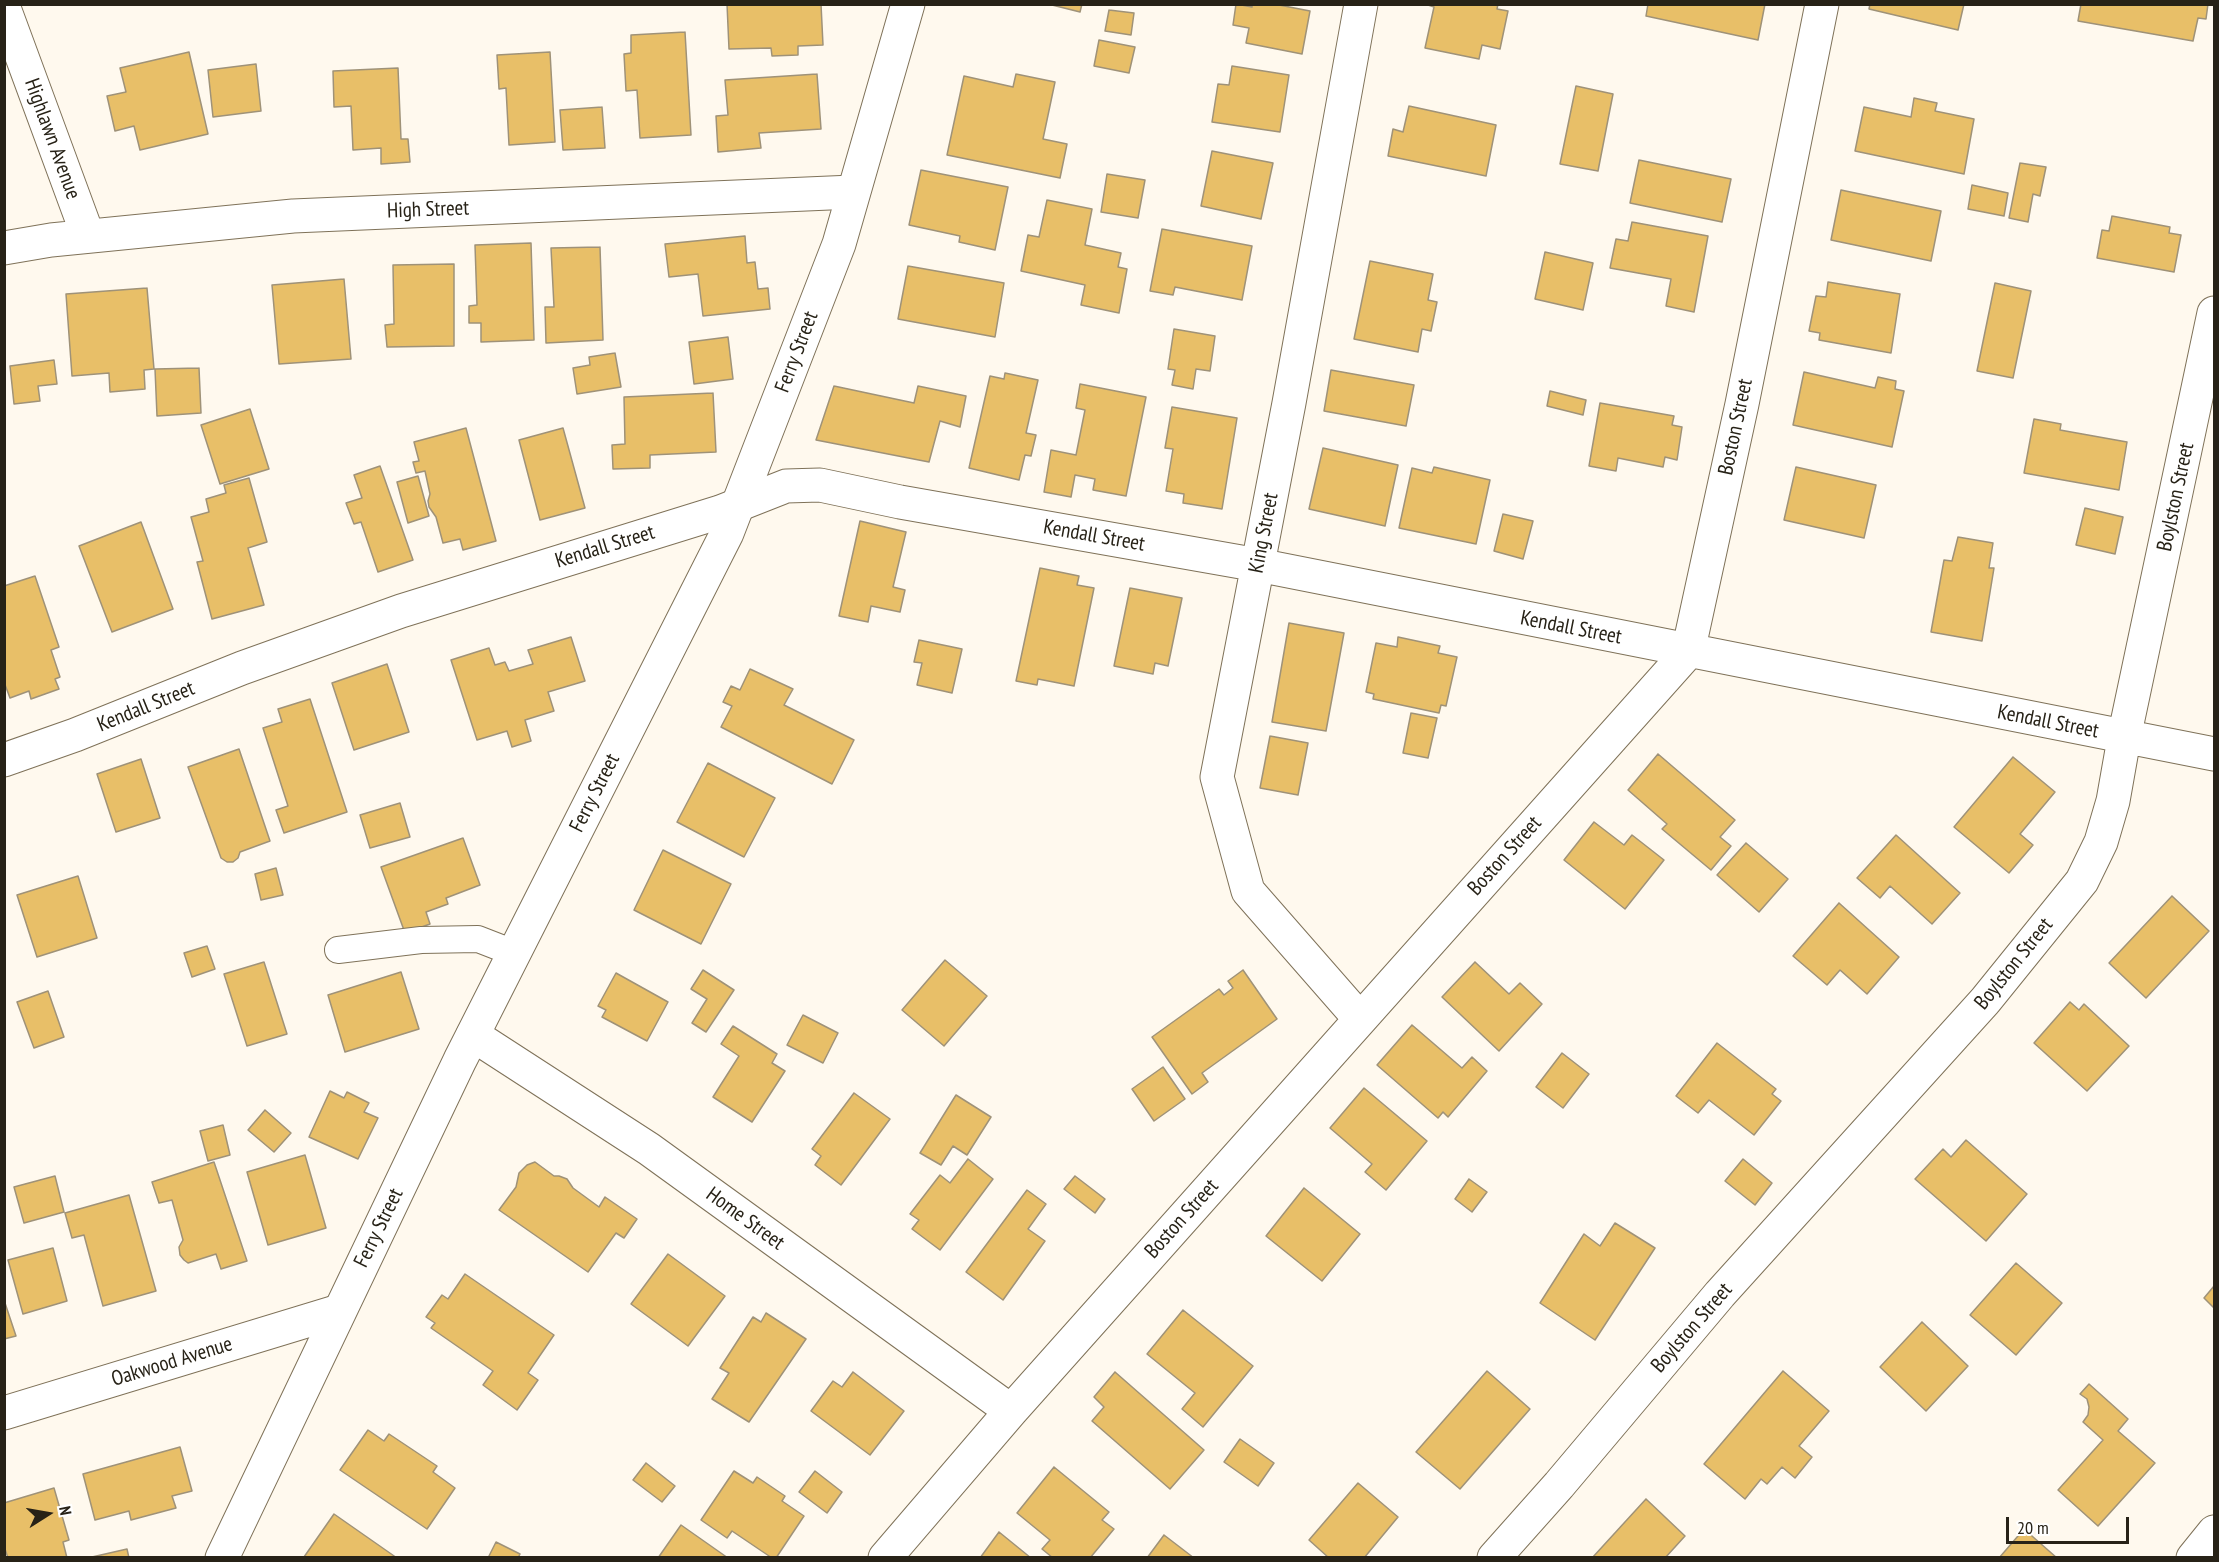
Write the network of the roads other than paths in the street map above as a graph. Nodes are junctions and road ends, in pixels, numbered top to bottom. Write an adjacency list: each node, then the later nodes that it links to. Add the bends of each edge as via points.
1 (908, 4): 5 (street, Ferry Street)
2 (1361, 4): 11 (street, King Street)
3 (1822, 4): 12 (street, Boston Street)
4 (4, 8): 6 (street, Highlawn Avenue)
5 (853, 192): 6 (street, High Street, via 293,216); 10 (street, Ferry Street, via 838,244)
6 (88, 236): 7 (street, High Street)
7 (4, 248)
8 (2214, 313): 9 (street, Boylston Street)
9 (2210, 360): 13 (street, Boylston Street)
10 (738, 504): 11 (street, Kendall Street, via 786,486 820,485); 15 (street, Kendall Street, via 401,611); 17 (street, Ferry Street, via 727,533)
11 (1258, 565): 12 (street, Kendall Street); 18 (street, King Street, via 1217,777 1248,891)
12 (1688, 652): 13 (street, Kendall Street); 18 (street, Boston Street)
13 (2125, 737): 14 (street, Kendall Street); 26 (street, Boylston Street, via 2101,842 2082,881 1985,1001 1720,1294)
14 (2214, 754)
15 (4, 760)
16 (338, 950): 17 (lane, via 421,940 478,939)
17 (514, 954): 19 (street, Ferry Street)
18 (1360, 1019): 21 (street, Boston Street)
19 (473, 1035): 20 (street, Ferry Street); 21 (street, Home Street, via 649,1149)
20 (339, 1311): 22 (street, Oakwood Avenue); 24 (street, Ferry Street)
21 (1011, 1411): 25 (street, Boston Street)
22 (4, 1413)
23 (2214, 1532): 27 (street)
24 (222, 1557)
25 (885, 1557)
26 (1494, 1557)
27 (2193, 1557)

